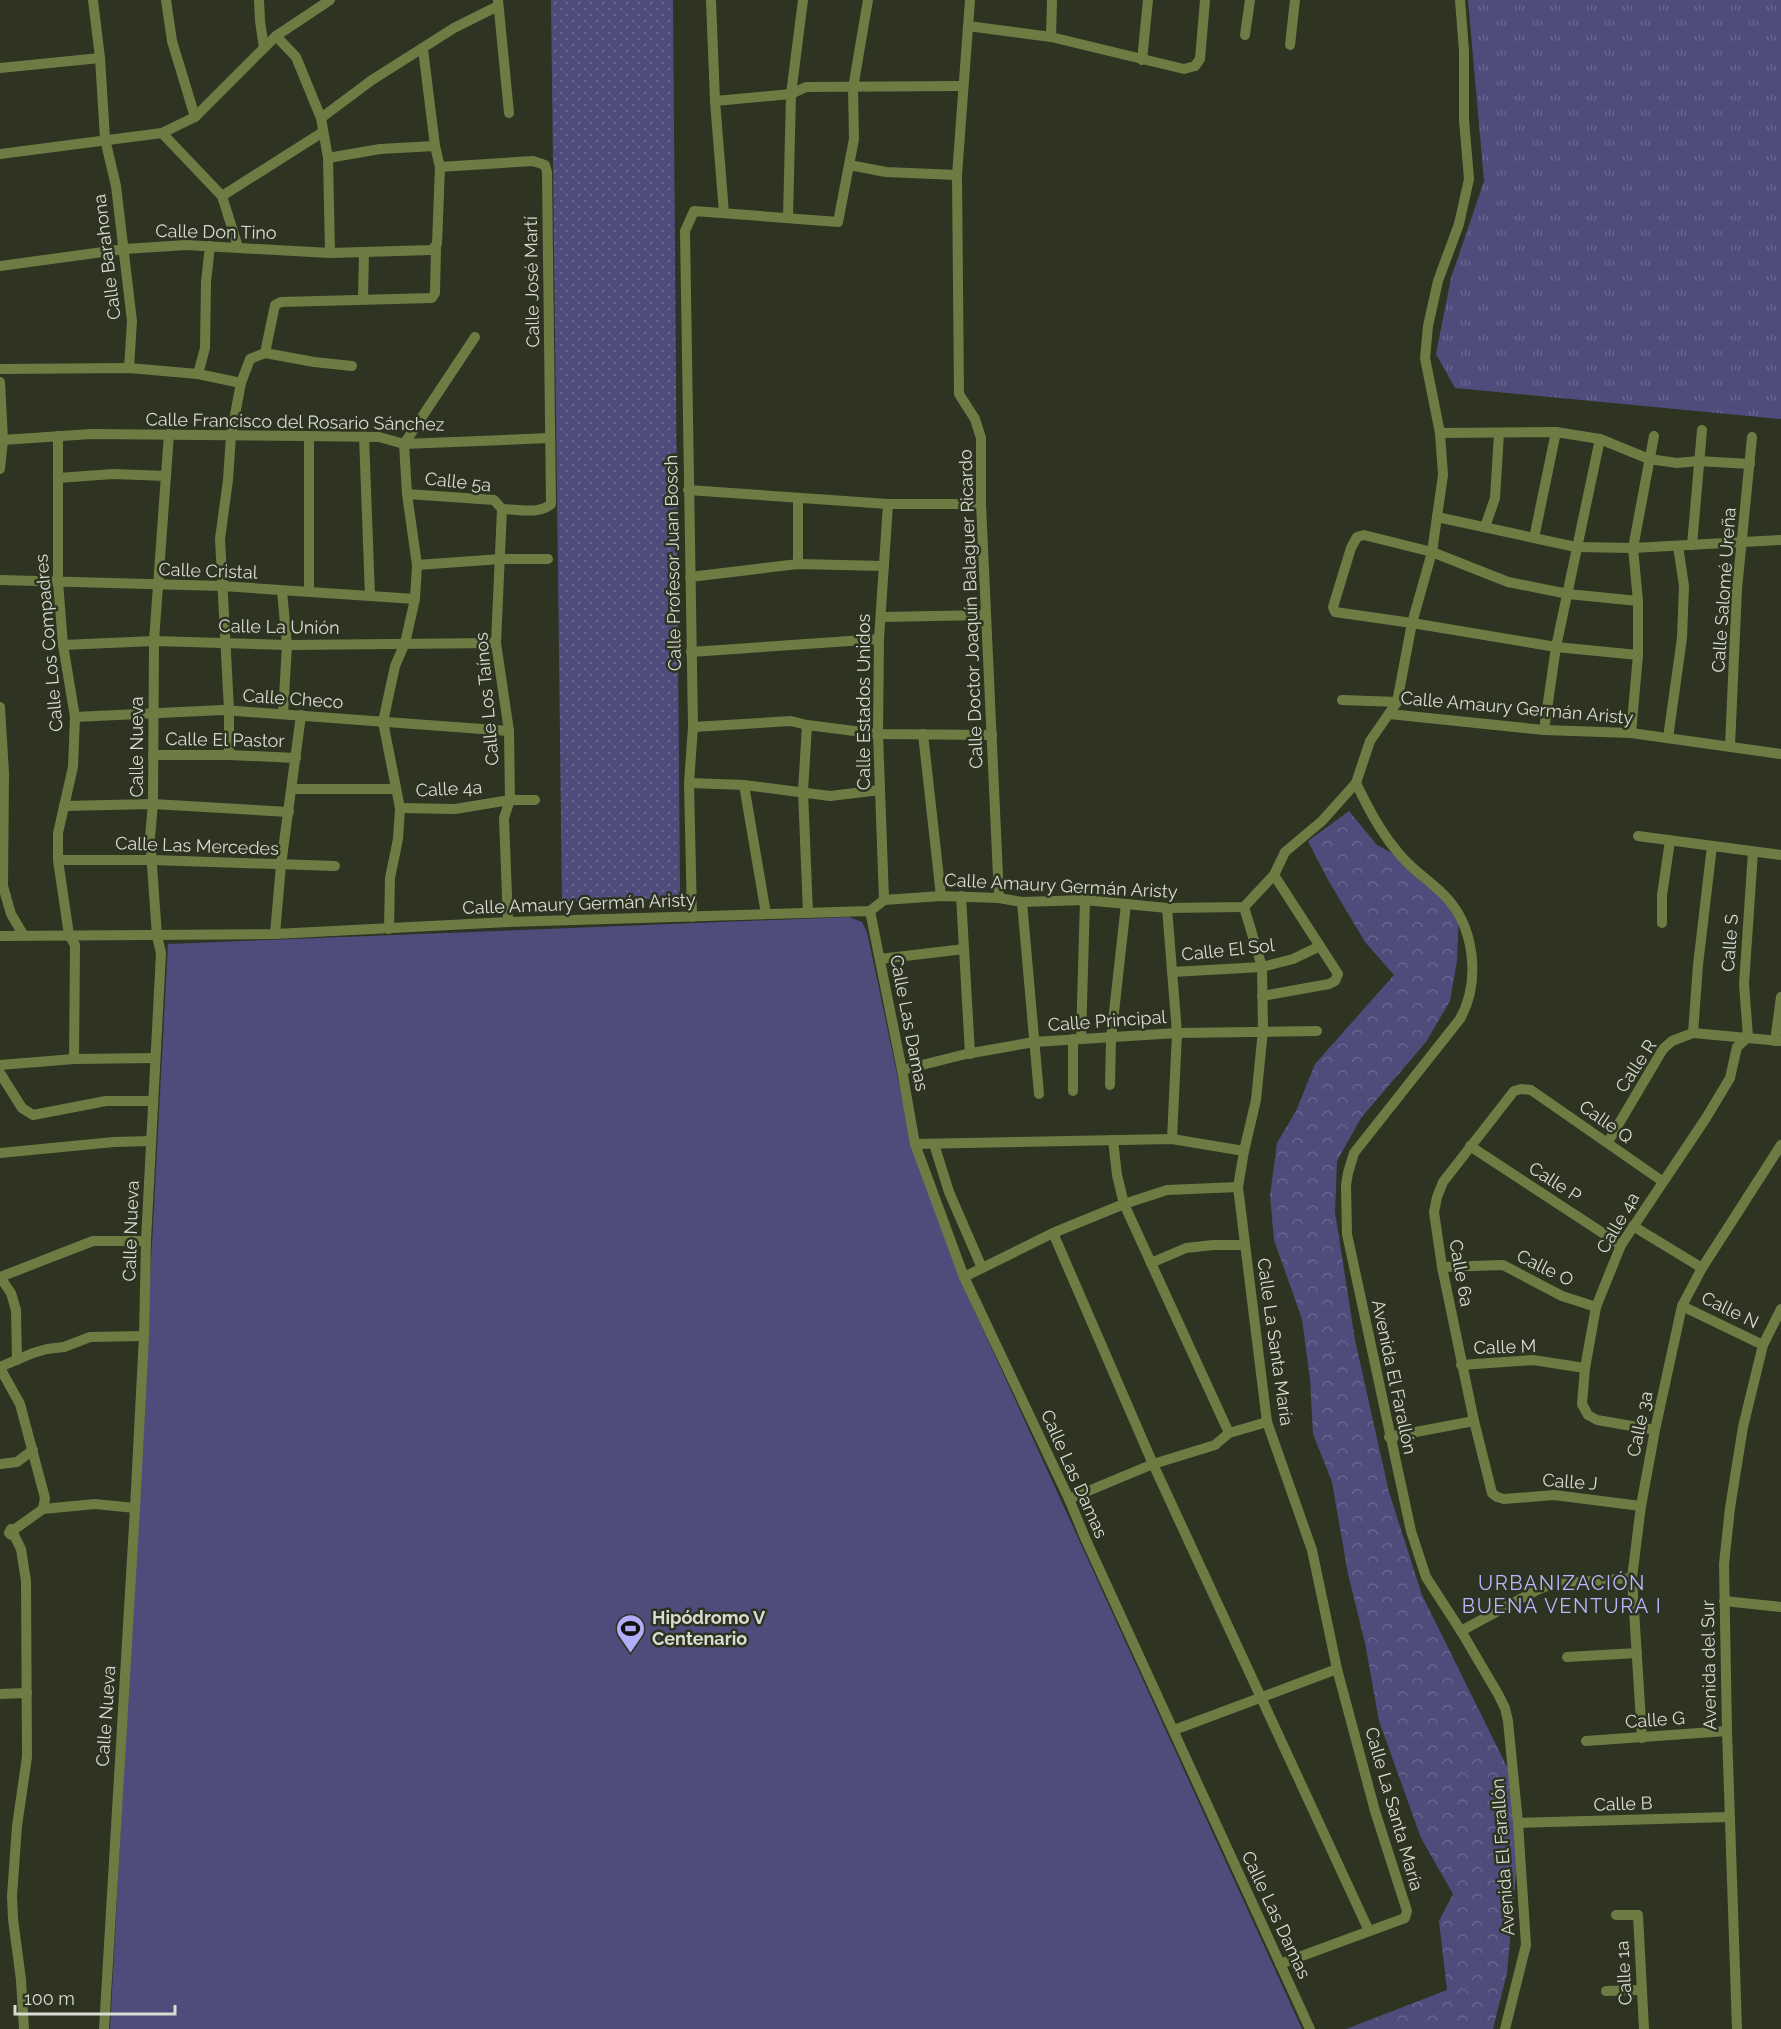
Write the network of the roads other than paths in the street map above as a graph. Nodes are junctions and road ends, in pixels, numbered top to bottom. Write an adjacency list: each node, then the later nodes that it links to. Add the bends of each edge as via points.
1 (93, 0): 23 (street, Calle Barahona)
2 (166, 0): 31 (street, via 172,41)
3 (259, 0): 21 (street)
4 (330, 0): 18 (street)
5 (711, 0): 29 (street)
6 (803, 0): 28 (street)
7 (868, 0): 27 (street)
8 (970, 0): 16 (street, Calle Doctor Joaquín Balaguer Ricardo)
9 (1052, 0): 19 (street)
10 (1149, 0): 24 (street)
11 (1205, 0): 24 (street, via 1200,59 1195,66 1184,69)
12 (1250, 0): 17 (street)
13 (1295, 0): 20 (street)
14 (1460, 0): 63 (street, via 1469,179 1459,224 1438,281 1425,358)
15 (498, 3): 22 (street); 30 (street)
16 (968, 26): 19 (street); 26 (street, Calle Doctor Joaquín Balaguer Ricardo)
17 (1245, 35)
18 (276, 36): 21 (street); 32 (street, via 296,57)
19 (1051, 37): 24 (street)
20 (1290, 45)
21 (264, 48): 31 (street)
22 (423, 49): 32 (street); 36 (street)
23 (100, 58): 25 (street); 35 (street, Calle Barahona)
24 (1142, 60)
25 (0, 68)
26 (963, 86): 27 (street); 41 (street, Calle Doctor Joaquín Balaguer Ricardo)
27 (853, 87): 28 (street, via 806,87); 39 (street, via 854,139)
28 (791, 94): 29 (street); 44 (street)
29 (715, 101): 43 (street)
30 (510, 113)
31 (195, 117): 34 (street)
32 (321, 118): 33 (street)
33 (323, 132): 38 (street); 42 (street)
34 (162, 133): 35 (street); 42 (street)
35 (105, 139): 37 (street); 47 (street, Calle Barahona)
36 (435, 146): 38 (street, via 380,149); 40 (street)
37 (0, 154)
38 (328, 158): 50 (street)
39 (849, 165): 41 (street, via 886,172); 44 (street, via 838,222)
40 (440, 167): 48 (street); 72 (street, Calle José Martí, via 533,161 545,165)
41 (957, 175): 87 (street, Calle Doctor Joaquín Balaguer Ricardo, via 959,393 975,418 981,438)
42 (222, 196): 46 (street)
43 (723, 213): 44 (street); 82 (street, Calle Profesor Juan Bosch, via 694,211 685,231)
44 (788, 218)
45 (210, 246): 46 (street, Calle Don Tino); 47 (street, Calle Don Tino); 58 (street, via 205,348)
46 (238, 247): 50 (street, Calle Don Tino)
47 (125, 249): 51 (street, Calle Don Tino); 56 (street, Calle Barahona, via 132,321)
48 (434, 249): 49 (street, Calle Don Tino); 52 (street, via 432,298)
49 (364, 252): 50 (street, Calle Don Tino); 52 (street)
50 (330, 254)
51 (0, 266)
52 (363, 299): 54 (street, via 277,303)
53 (475, 337): 75 (street)
54 (265, 353): 55 (street); 60 (street, via 250,359)
55 (352, 366)
56 (129, 368): 57 (street); 58 (street)
57 (0, 369)
58 (198, 374): 60 (street)
59 (0, 382): 74 (street)
60 (242, 383): 67 (street)
61 (1702, 430): 77 (street)
62 (1556, 432): 64 (street); 73 (street); 91 (street)
63 (1440, 433): 64 (street); 89 (street, via 1443,475)
64 (1499, 433): 90 (street, via 1496,498)
65 (169, 435): 66 (street, Calle Francisco del Rosario Sánchez); 67 (street, Calle Francisco del Rosario Sánchez); 80 (street, Calle Nueva)
66 (57, 436): 74 (street, Calle Francisco del Rosario Sánchez); 81 (street, Calle Los Compadres)
67 (231, 436): 68 (street, Calle Francisco del Rosario Sánchez); 108 (street, via 220,539)
68 (309, 436): 69 (street, Calle Francisco del Rosario Sánchez); 110 (street)
69 (364, 436): 75 (street, Calle Francisco del Rosario Sánchez); 112 (street)
70 (1654, 436): 76 (street)
71 (1752, 437): 78 (street, Calle Salomé Ureña)
72 (550, 438): 75 (street, Calle Francisco del Rosario Sánchez); 85 (street, Calle José Martí)
73 (1600, 439): 76 (street); 96 (street)
74 (3, 440): 79 (street)
75 (404, 444): 83 (street)
76 (1649, 459): 77 (street); 97 (street)
77 (1698, 461): 78 (street); 94 (street)
78 (1750, 464): 93 (street, Calle Salomé Ureña)
79 (0, 469)
80 (166, 476): 81 (street); 107 (street, Calle Nueva)
81 (57, 478): 106 (street, Calle Los Compadres)
82 (688, 490): 84 (street); 104 (street, Calle Profesor Juan Bosch)
83 (407, 494): 88 (street, Calle 5a, via 494,500); 102 (street)
84 (798, 498): 86 (street); 101 (street)
85 (551, 504): 88 (street, Calle 5a, via 538,510)
86 (888, 504): 87 (street); 103 (street, Calle Estados Unidos)
87 (981, 504): 115 (street, Calle Doctor Joaquín Balaguer Ricardo)
88 (502, 509): 99 (street, Calle Los Taínos)
89 (1437, 517): 90 (street); 98 (street)
90 (1485, 527): 91 (street)
91 (1534, 538): 96 (street)
92 (1781, 540): 93 (street)
93 (1743, 542): 94 (street); 148 (street, Calle Salomé Ureña)
94 (1692, 545): 95 (street)
95 (1678, 546): 97 (street); 147 (street, via 1684,586 1682,639)
96 (1576, 547): 97 (street); 111 (street)
97 (1633, 548): 114 (street)
98 (1432, 552): 111 (street, via 1508,582); 117 (street); 117 (street, via 1357,537 1333,607 1335,612)
99 (501, 559): 100 (street); 102 (street); 121 (street, Calle Los Taínos)
100 (548, 559)
101 (798, 564): 103 (street); 104 (street)
102 (417, 565): 113 (street)
103 (884, 566): 116 (street, Calle Estados Unidos)
104 (690, 578): 126 (street, Calle Profesor Juan Bosch)
105 (0, 580): 106 (street, Calle Cristal)
106 (58, 582): 107 (street, Calle Cristal); 123 (street, Calle Los Compadres)
107 (159, 585): 108 (street, Calle Cristal); 119 (street, Calle Nueva)
108 (222, 586): 109 (street, Calle Cristal); 122 (street)
109 (282, 591): 110 (street, Calle Cristal); 124 (street)
110 (309, 592): 112 (street, Calle Cristal)
111 (1568, 594): 114 (street); 125 (street)
112 (370, 596): 113 (street, Calle Cristal)
113 (415, 599): 120 (street)
114 (1638, 601): 127 (street)
115 (986, 615): 116 (street); 146 (street, Calle Doctor Joaquín Balaguer Ricardo)
116 (881, 617): 118 (street, Calle Estados Unidos)
117 (1412, 623): 125 (street); 129 (street)
118 (879, 639): 126 (street); 144 (street, Calle Estados Unidos)
119 (154, 641): 122 (street, Calle La Unión); 123 (street, Calle La Unión); 132 (street, Calle Nueva)
120 (405, 643): 121 (street, Calle La Unión); 124 (street, Calle La Unión); 137 (street, via 395,666)
121 (496, 643): 142 (street, Calle Los Taínos)
122 (226, 644): 124 (street, Calle La Unión); 131 (street)
123 (63, 645): 136 (street, Calle Los Compadres)
124 (286, 645): 133 (street)
125 (1556, 647): 127 (street); 140 (street)
126 (691, 652): 139 (street, Calle Profesor Juan Bosch)
127 (1638, 655): 143 (street)
128 (1342, 700): 129 (street)
129 (1397, 702): 134 (street)
130 (0, 707): 141 (street)
131 (229, 710): 132 (street, Calle Checo); 133 (street, Calle Checo); 151 (street)
132 (154, 713): 136 (street, Calle Checo); 150 (street, Calle Nueva)
133 (283, 714): 135 (street, Calle Checo)
134 (1389, 714): 140 (street, Calle Amaury Germán Aristy); 154 (street, Calle Amaury Germán Aristy, via 1370,741)
135 (301, 715): 137 (street, Calle Checo); 152 (street)
136 (75, 717): 163 (street, Calle Los Compadres, via 73,767)
137 (383, 722): 142 (street, Calle Checo); 157 (street)
138 (807, 726): 139 (street, via 791,721); 144 (street); 159 (street)
139 (693, 727): 153 (street, Calle Profesor Juan Bosch)
140 (1544, 730): 143 (street, Calle Amaury Germán Aristy)
141 (1, 731): 195 (street, via 3,885 11,914)
142 (509, 731): 160 (street, Calle Los Taínos)
143 (1631, 733): 147 (street, Calle Amaury Germán Aristy)
144 (878, 734): 145 (street); 158 (street, Calle Estados Unidos)
145 (923, 734): 146 (street); 176 (street)
146 (992, 735): 178 (street, Calle Doctor Joaquín Balaguer Ricardo)
147 (1668, 738): 148 (street, Calle Amaury Germán Aristy)
148 (1730, 746): 149 (street, Calle Amaury Germán Aristy)
149 (1781, 751)
150 (153, 755): 151 (street, Calle El Pastor); 162 (street, Calle Nueva)
151 (229, 755): 152 (street, Calle El Pastor)
152 (296, 758): 156 (street)
153 (688, 783): 155 (street); 188 (street, Calle Profesor Juan Bosch)
154 (1356, 783): 175 (street, Calle Amaury Germán Aristy, via 1322,822 1285,852); 261 (street, Avenida El Farallón, via 1368,810 1391,844 1452,904 1470,942 1467,1007 1360,1143 1347,1173 1347,1234)
155 (744, 785): 159 (street); 187 (street)
156 (292, 789): 157 (street); 165 (street)
157 (396, 789): 164 (street)
158 (880, 790): 159 (street, via 830,796); 179 (street, Calle Estados Unidos)
159 (803, 791): 186 (street)
160 (510, 800): 161 (street, Calle 4a); 164 (street, Calle 4a, via 456,809); 189 (street, Calle Los Taínos, via 504,818)
161 (535, 800)
162 (153, 804): 163 (street); 165 (street); 172 (street, Calle Nueva)
163 (64, 806): 171 (street, Calle Los Compadres)
164 (400, 808): 191 (street, via 390,878)
165 (289, 812): 173 (street)
166 (1638, 836): 167 (street)
167 (1670, 841): 168 (street); 190 (street)
168 (1712, 846): 169 (street); 207 (street)
169 (1753, 852): 170 (street); 208 (street, Calle S, via 1744,984)
170 (1781, 855)
171 (58, 860): 172 (street, Calle Las Mercedes); 193 (street, Calle Los Compadres)
172 (153, 860): 173 (street, Calle Las Mercedes); 196 (street, Calle Nueva)
173 (281, 866): 174 (street, Calle Las Mercedes); 192 (street)
174 (335, 866)
175 (1274, 875): 183 (street, Calle Amaury Germán Aristy); 197 (street)
176 (941, 896): 177 (street, Calle Amaury Germán Aristy); 179 (street, Calle Amaury Germán Aristy)
177 (961, 896): 178 (street, Calle Amaury Germán Aristy); 198 (street)
178 (999, 898): 181 (street, Calle Amaury Germán Aristy)
179 (884, 900): 185 (street)
180 (1085, 900): 181 (street, Calle Amaury Germán Aristy); 182 (street, Calle Amaury Germán Aristy); 210 (street)
181 (1022, 902): 212 (street)
182 (1126, 904): 184 (street, Calle Amaury Germán Aristy); 209 (street)
183 (1244, 907): 184 (street, Calle Amaury Germán Aristy); 200 (street, Calle La Santa María)
184 (1167, 908): 201 (street)
185 (870, 911): 186 (street, Calle Amaury Germán Aristy); 199 (street, Calle Las Damas)
186 (808, 913): 187 (street, Calle Amaury Germán Aristy)
187 (766, 914): 188 (street, Calle Amaury Germán Aristy)
188 (692, 916): 189 (street, Calle Amaury Germán Aristy)
189 (508, 922): 191 (street, Calle Amaury Germán Aristy)
190 (1662, 923)
191 (389, 929): 192 (street, Calle Amaury Germán Aristy)
192 (275, 934): 196 (street, Calle Amaury Germán Aristy)
193 (69, 935): 195 (street, Calle Amaury Germán Aristy); 196 (street, Calle Amaury Germán Aristy); 215 (street, Calle Los Compadres, via 75,945)
194 (0, 936): 195 (street, Calle Amaury Germán Aristy)
195 (24, 936)
196 (157, 936): 214 (street, Calle Nueva, via 161,953)
197 (1320, 946): 200 (street, Calle El Sol, via 1293,959); 202 (street, via 1338,974 1335,981)
198 (964, 949): 199 (street); 213 (street)
199 (880, 959): 217 (street, Calle Las Damas)
200 (1262, 967): 201 (street, Calle El Sol); 202 (street, Calle La Santa María)
201 (1172, 972): 206 (street)
202 (1262, 996): 204 (street, Calle La Santa María)
203 (1781, 997): 211 (street)
204 (1263, 1030): 205 (street, Calle Principal); 206 (street, Calle Principal); 232 (street, Calle La Santa María, via 1256,1100)
205 (1317, 1030)
206 (1176, 1033): 209 (street, Calle Principal); 224 (street)
207 (1693, 1033): 208 (street); 227 (street, Calle R, via 1672,1041 1663,1050)
208 (1748, 1037): 211 (street); 234 (street, Calle 4a, via 1736,1051 1727,1083)
209 (1111, 1038): 210 (street, Calle Principal); 219 (street)
210 (1077, 1039): 212 (street, Calle Principal); 221 (street)
211 (1778, 1041)
212 (1034, 1042): 213 (street, Calle Principal); 222 (street)
213 (970, 1054): 217 (street, Calle Principal)
214 (155, 1058): 215 (street); 223 (street, Calle Nueva)
215 (74, 1059): 216 (street)
216 (0, 1065)
217 (902, 1070): 228 (street, Calle Las Damas)
218 (0, 1073): 223 (street, via 27,1112 38,1115 106,1101)
219 (1110, 1085)
220 (1531, 1090): 227 (street, Calle Q); 231 (street, Calle 6a, via 1514,1091)
221 (1073, 1091)
222 (1039, 1094)
223 (153, 1101): 226 (street, Calle Nueva)
224 (1172, 1139): 225 (street); 232 (street)
225 (1113, 1140): 229 (street); 236 (street)
226 (151, 1141): 233 (street); 239 (street, Calle Nueva)
227 (1608, 1142): 234 (street, Calle Q)
228 (915, 1144): 229 (street); 246 (street, Calle Las Damas)
229 (934, 1144): 244 (street, via 949,1192)
230 (1781, 1145): 245 (street, Calle 3a)
231 (1470, 1146): 241 (street, Calle P); 243 (street, Calle 6a, via 1443,1182 1437,1197 1434,1212)
232 (1244, 1151): 235 (street, Calle La Santa María)
233 (0, 1154)
234 (1662, 1181): 237 (street, Calle 4a)
235 (1238, 1186): 236 (street, via 1167,1190); 240 (street, Calle La Santa María)
236 (1124, 1204): 238 (street); 242 (street)
237 (1633, 1226): 241 (street, Calle 4a); 245 (street)
238 (1053, 1233): 244 (street); 264 (street)
239 (146, 1241): 247 (street, via 93,1241); 251 (street, Calle Nueva)
240 (1245, 1245): 242 (street, via 1186,1248); 258 (street, Calle La Santa María)
241 (1621, 1245): 249 (street, Calle 4a)
242 (1151, 1263): 260 (street)
243 (1442, 1267): 249 (street, Calle O, via 1503,1265 1562,1296); 254 (street, Calle 6a)
244 (982, 1268): 246 (street)
245 (1702, 1268): 248 (street, Calle 3a)
246 (964, 1276): 266 (street, Calle Las Damas)
247 (0, 1277): 253 (street, via 16,1310)
248 (1682, 1306): 252 (street, Calle N); 259 (street, Calle 3a)
249 (1596, 1307): 256 (street, Calle 4a)
250 (1781, 1309): 252 (street, Avenida del Sur)
251 (144, 1336): 253 (street, via 93,1336); 268 (street, Calle Nueva)
252 (1763, 1345): 272 (street, Avenida del Sur, via 1743,1427 1730,1508)
253 (17, 1360): 255 (street)
254 (1461, 1365): 256 (street, Calle M, via 1533,1360); 257 (street, Calle 6a)
255 (0, 1368): 262 (street, via 20,1404)
256 (1586, 1368): 259 (street, Calle 4a, via 1582,1404 1588,1415)
257 (1474, 1421): 261 (street); 265 (street, Calle 6a, via 1492,1493)
258 (1267, 1422): 260 (street); 277 (street, Calle La Santa María, via 1312,1551)
259 (1655, 1430): 267 (street, Calle 3a)
260 (1229, 1433): 264 (street, via 1215,1445)
261 (1389, 1437): 274 (street, Avenida El Farallón, via 1422,1568)
262 (33, 1450): 263 (street, via 17,1462); 269 (street, via 45,1498)
263 (0, 1464)
264 (1153, 1464): 266 (street); 280 (street)
265 (1497, 1497): 267 (street, Calle J, via 1554,1495)
266 (1069, 1498): 281 (street, Calle Las Damas)
267 (1641, 1506): 271 (street, Calle 3a)
268 (135, 1508): 269 (street, via 94,1504); 293 (street, Calle Nueva)
269 (43, 1509): 270 (street)
270 (9, 1534): 278 (street, via 23,1557 26,1581)
271 (1632, 1578): 274 (street, via 1552,1584); 275 (street, Calle 3a)
272 (1724, 1601): 273 (street); 282 (street, Avenida del Sur)
273 (1781, 1607)
274 (1461, 1631): 286 (street, Avenida El Farallón, via 1508,1721)
275 (1637, 1653): 276 (street); 283 (street, Calle 3a)
276 (1567, 1657)
277 (1337, 1669): 280 (street); 288 (street, Calle La Santa María, via 1407,1911 1405,1918)
278 (27, 1693): 279 (street); 292 (street, via 27,1757 12,1896)
279 (0, 1694)
280 (1260, 1698): 281 (street); 288 (street)
281 (1174, 1730): 289 (street, Calle Las Damas)
282 (1727, 1731): 283 (street, Calle G); 285 (street, Avenida del Sur)
283 (1642, 1738): 284 (street, Calle G)
284 (1586, 1741)
285 (1729, 1817): 286 (street, Calle B); 297 (street, Avenida del Sur)
286 (1518, 1823): 295 (street, Avenida El Farallón, via 1526,1945)
287 (1616, 1915): 290 (street, Calle 1a, via 1638,1916)
288 (1369, 1931): 289 (street)
289 (1280, 1964): 294 (street, Calle Las Damas)
290 (1642, 1990): 291 (street); 296 (street, Calle 1a)
291 (1606, 1991)
292 (24, 2029)
293 (104, 2029)
294 (1310, 2029)
295 (1505, 2029)
296 (1644, 2029)
297 (1737, 2029)

